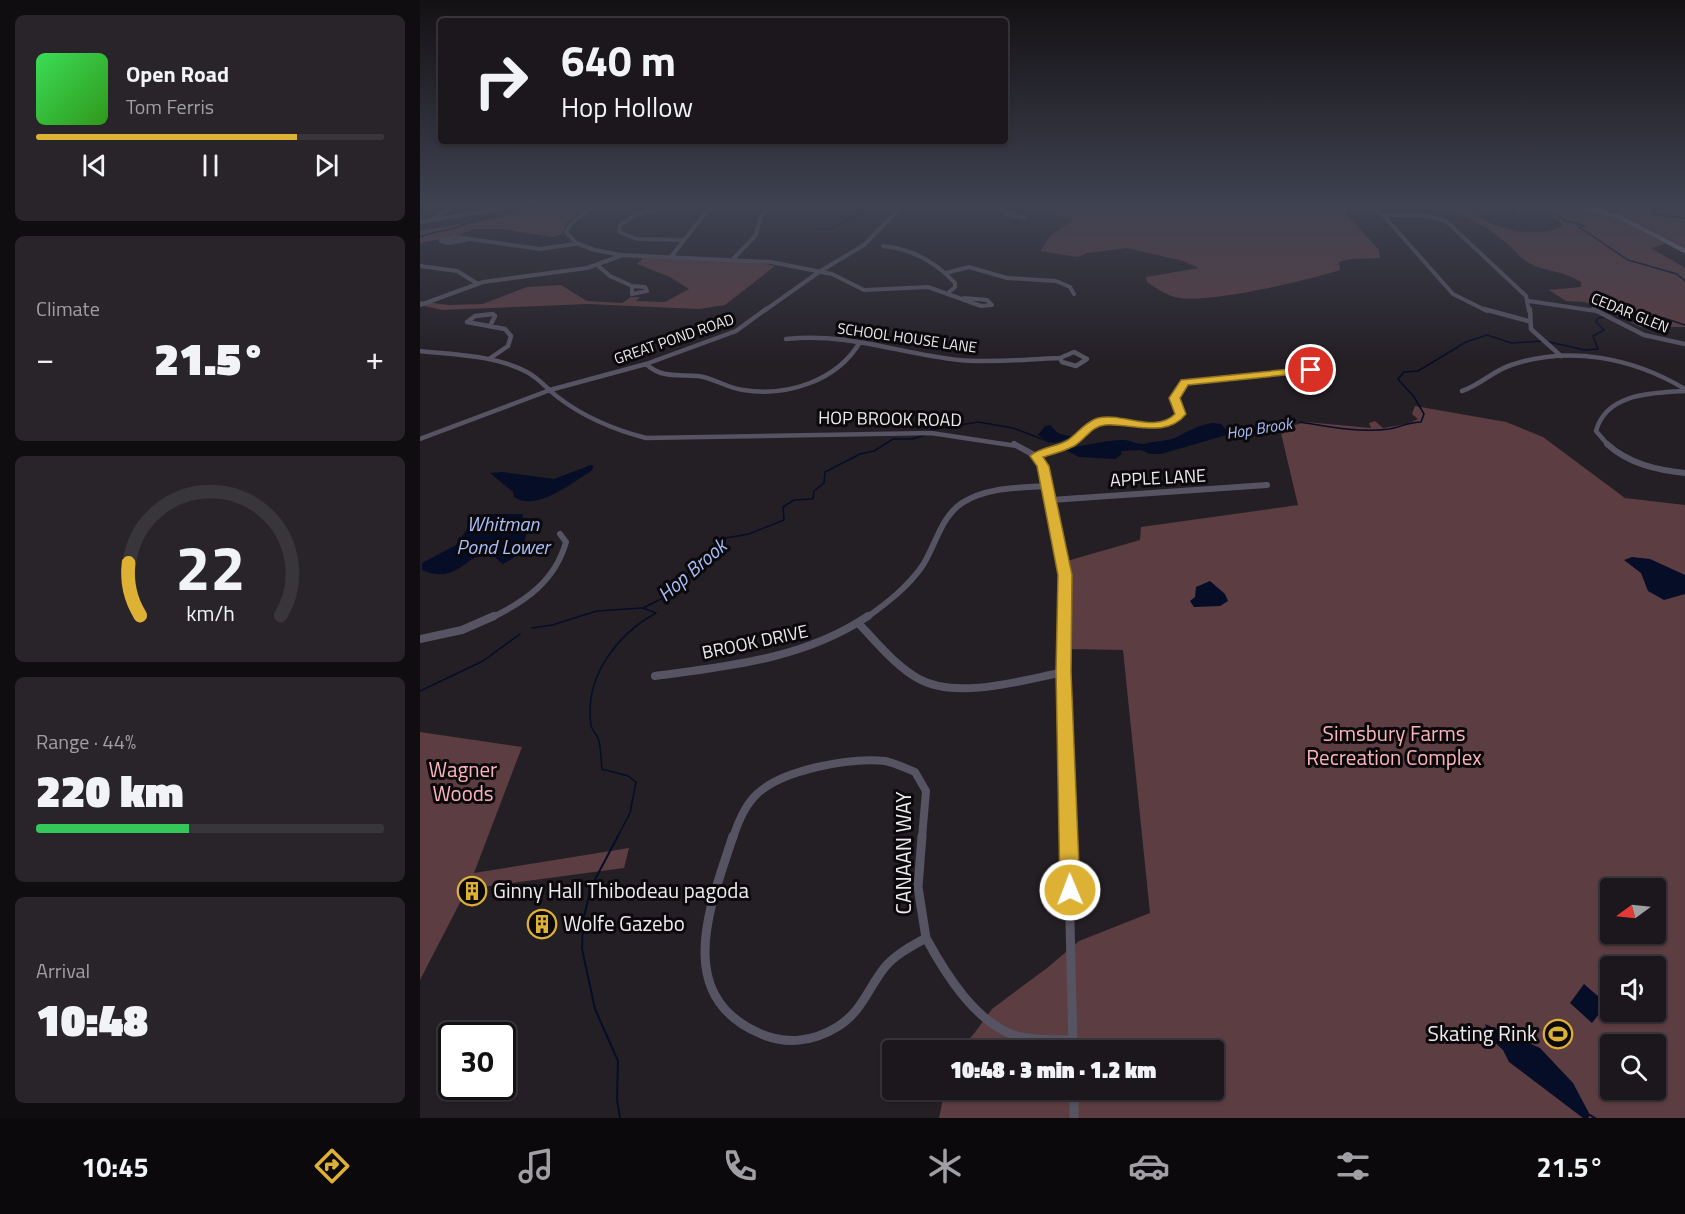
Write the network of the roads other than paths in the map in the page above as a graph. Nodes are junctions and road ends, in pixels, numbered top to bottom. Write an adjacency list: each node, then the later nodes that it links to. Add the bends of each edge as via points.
1 (618, 257): 9 (street)
2 (682, 257): 7 (street)
3 (844, 257): 10 (street, GREAT POND ROAD)
4 (919, 257): 11 (street)
5 (1420, 257): 19 (street, via 1453,294 1489,312)
6 (1485, 257): 17 (street)
7 (734, 258): 10 (street)
8 (420, 266): 12 (street, via 457,271)
9 (597, 267): 12 (street); 13 (street)
10 (819, 272): 14 (street, via 864,290 921,287); 28 (street, GREAT POND ROAD, via 741,328)
11 (945, 273): 14 (street, via 955,284); 15 (street, via 970,267 1015,279 1056,281 1066,284)
12 (478, 284): 18 (street)
13 (632, 286)
14 (949, 292): 16 (street)
15 (1074, 294)
16 (964, 298): 16 (street, via 984,308 992,305 987,300)
17 (1529, 301): 19 (street); 23 (street, CEDAR GLEN, via 1590,308 1650,338)
18 (420, 304)
19 (1528, 321): 25 (street, via 1535,333)
20 (490, 326): 20 (street, via 471,325 467,322 475,316 493,314); 27 (street, via 505,329 511,340)
21 (786, 339): 22 (street, SCHOOL HOUSE LANE)
22 (860, 342): 26 (street, SCHOOL HOUSE LANE, via 959,360); 28 (street, via 846,362 830,373 776,390 743,390 705,377 662,375)
23 (1685, 344)
24 (420, 351): 27 (street, HOP BROOK ROAD)
25 (1561, 356): 31 (street, via 1628,364 1663,376); 32 (street, via 1512,365)
26 (1060, 358): 26 (street, SCHOOL HOUSE LANE, via 1073,366 1087,359 1075,352)
27 (488, 359): 30 (street, HOP BROOK ROAD, via 530,374)
28 (646, 364): 30 (street, GREAT POND ROAD)
29 (1311, 370): 34 (street, via 1184,382 1175,398 1180,414 1173,422 1157,425 1101,421 1088,427 1072,443)
30 (550, 390): 33 (street, GREAT POND ROAD); 34 (street, HOP BROOK ROAD, via 573,407 646,438 929,433 996,439)
31 (1685, 390): 35 (street, via 1622,400 1601,418 1596,431 1611,448 1632,461)
32 (1462, 391)
33 (420, 439)
34 (1036, 456): 37 (street, via 1043,466)
35 (1685, 473)
36 (1267, 485): 38 (street, APPLE LANE)
37 (1047, 486): 38 (street); 40 (street, BROOK DRIVE, via 992,491 957,506 947,517 919,571 901,591)
38 (1050, 500): 42 (street, via 1065,575)
39 (560, 534): 41 (street, via 566,542 566,553 532,595 462,630)
40 (858, 623): 42 (street, via 929,684 969,686); 43 (street, BROOK DRIVE, via 813,646 772,657)
41 (420, 639)
42 (1064, 672): 46 (street)
43 (655, 675)
44 (926, 938): 44 (street, CANAAN WAY, via 918,887 926,792 915,772 897,764 867,762 788,775 746,806 706,924 703,950 710,986 733,1019 760,1034 793,1041 811,1038 842,1024 858,1011 886,966); 45 (street, CANAAN WAY, via 977,1009 1008,1033)
45 (1042, 1040)
46 (1073, 1040)
47 (1074, 1100): 48 (street)
48 (1074, 1118)

